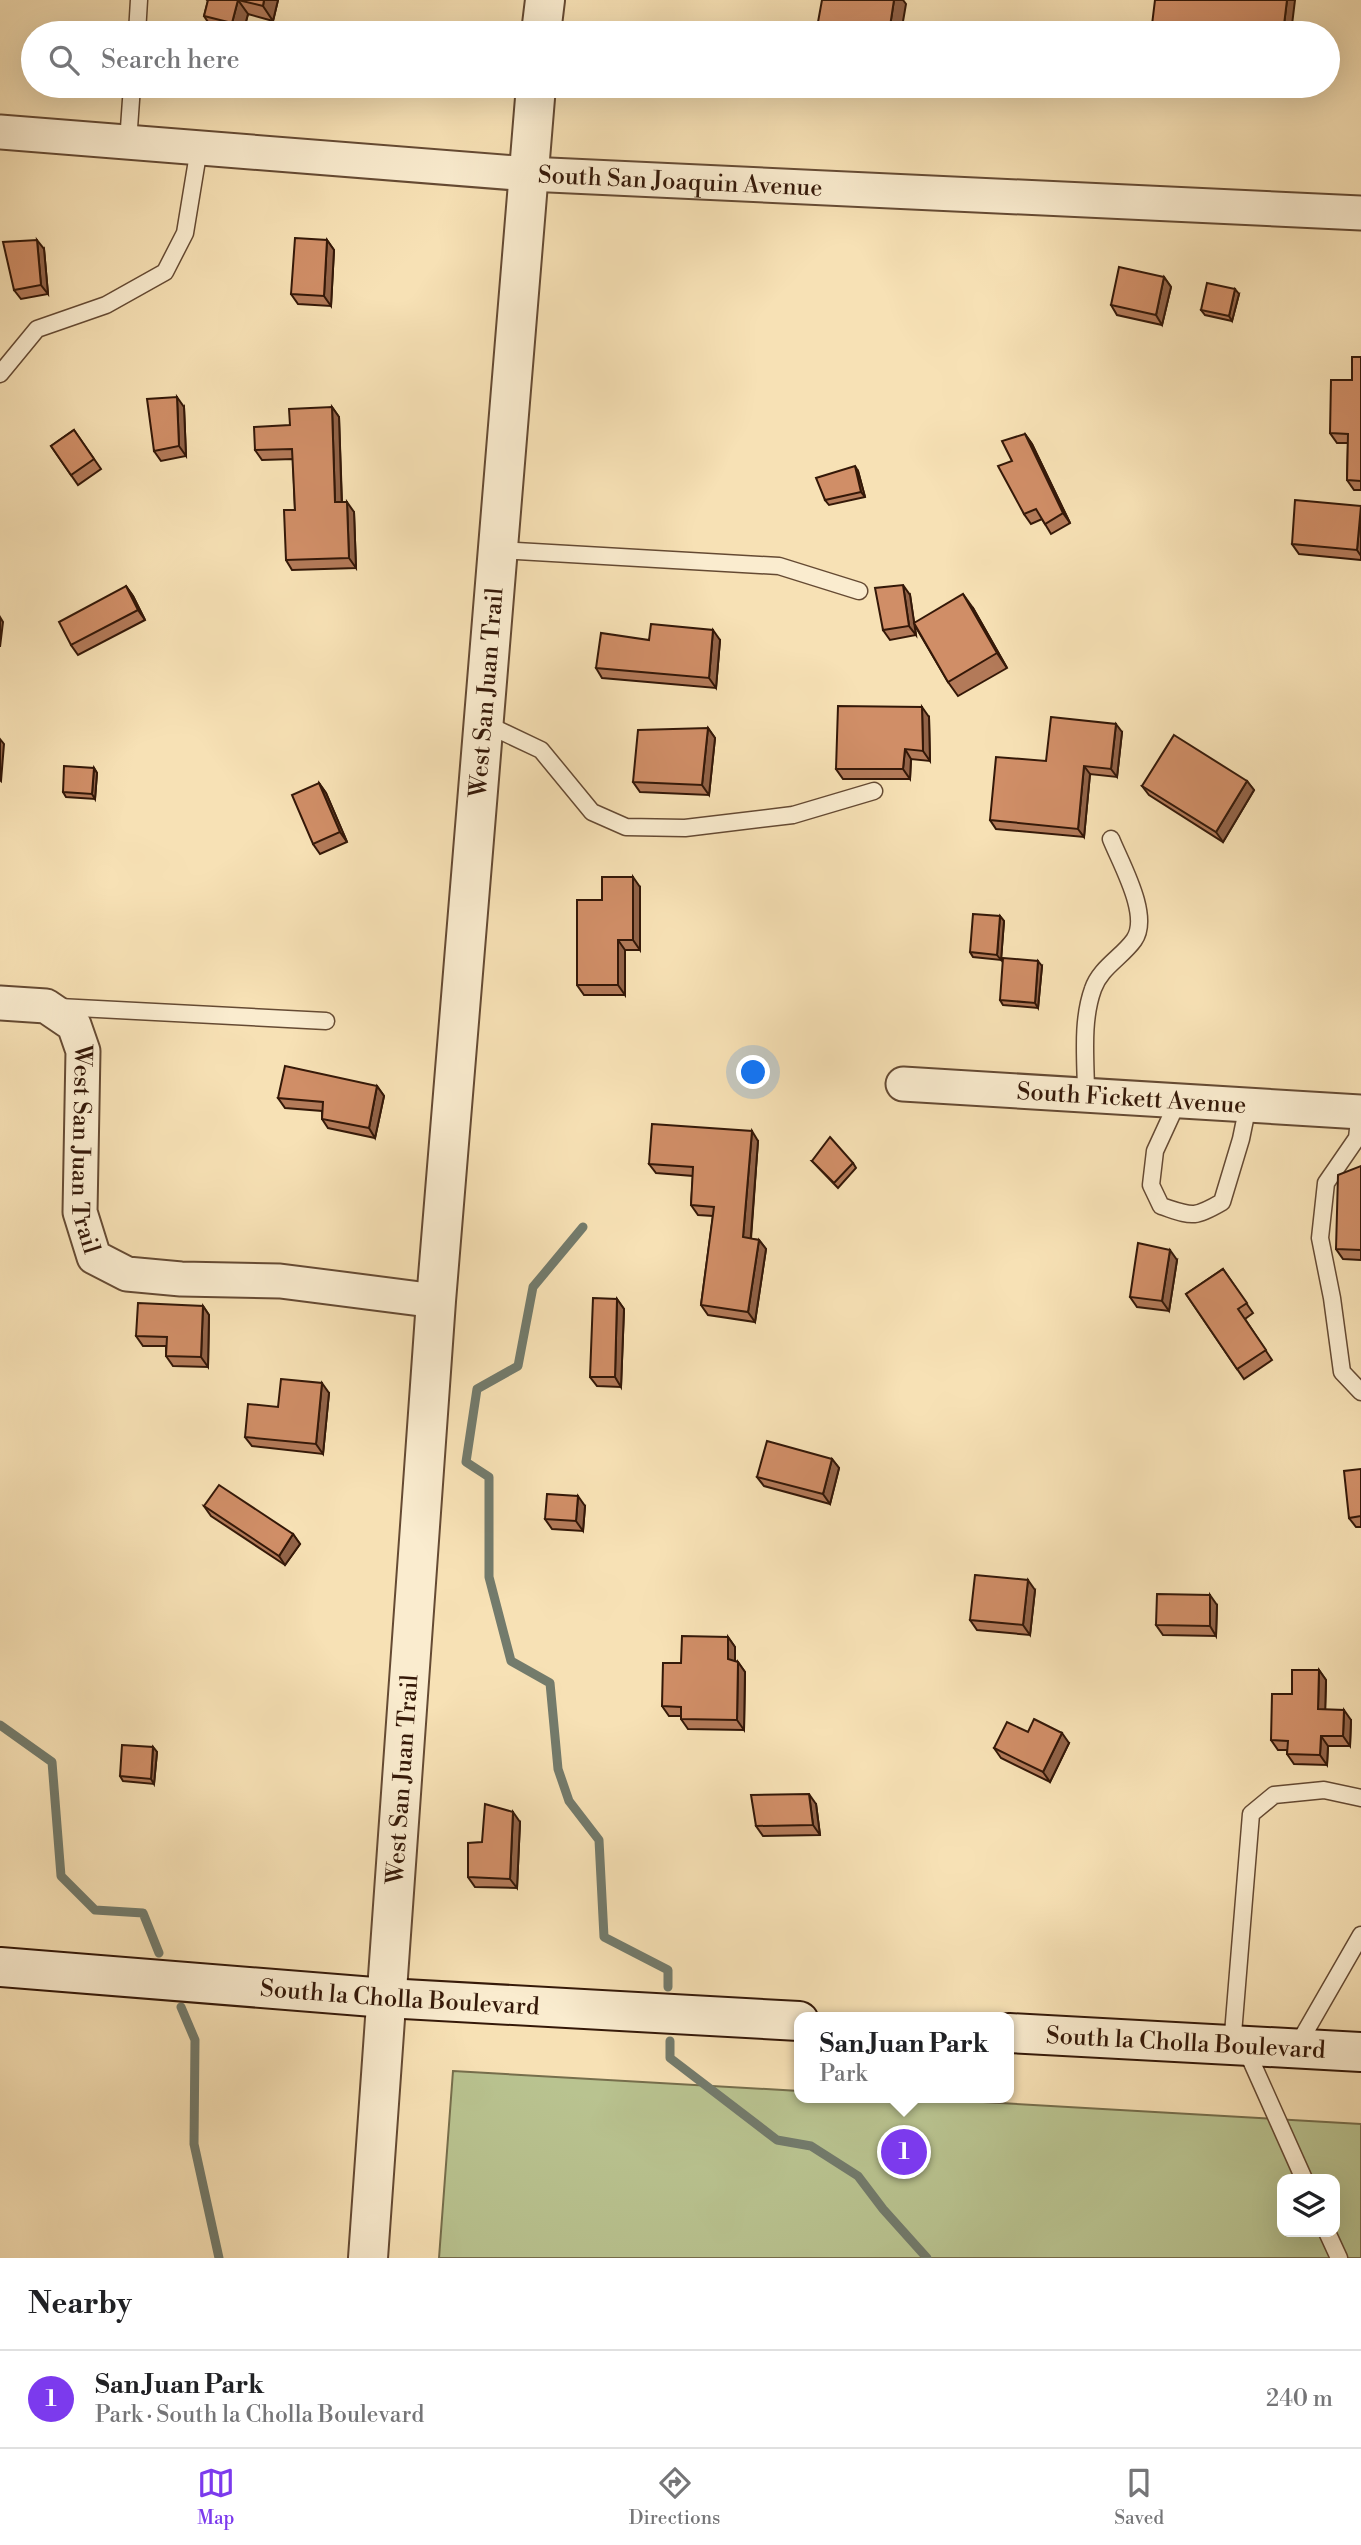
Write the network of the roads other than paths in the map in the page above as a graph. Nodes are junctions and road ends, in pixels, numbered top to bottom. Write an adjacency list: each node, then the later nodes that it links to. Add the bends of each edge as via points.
1 (139, 0): 3 (lane)
2 (545, 0): 4 (street)
3 (137, 21)
4 (542, 21)
5 (131, 98): 8 (lane)
6 (535, 98): 10 (street, West San Juan Trail)
7 (0, 132): 8 (street, South San Joaquin Avenue)
8 (128, 142): 9 (street, South San Joaquin Avenue)
9 (199, 148): 10 (street, South San Joaquin Avenue); 12 (lane, via 185,233 165,272 106,305 37,329)
10 (528, 174): 11 (street, South San Joaquin Avenue); 13 (street, West San Juan Trail)
11 (1361, 214)
12 (0, 374)
13 (498, 550): 14 (lane, via 779,566); 15 (street, West San Juan Trail)
14 (859, 591)
15 (484, 723): 16 (lane, via 541,750 592,812 626,827 685,828 793,815); 26 (street, West San Juan Trail)
16 (874, 790)
17 (1111, 839): 22 (lane, via 1140,907 1135,939 1093,987 1086,1023)
18 (0, 1003): 19 (street)
19 (46, 1006): 20 (lane); 26 (street, West San Juan Trail, via 74,1025 83,1051 80,1212 94,1257 127,1274 280,1281)
20 (326, 1021)
21 (903, 1084): 22 (street, South Fickett Avenue)
22 (1086, 1096): 23 (street, South Fickett Avenue)
23 (1178, 1101): 24 (street, South Fickett Avenue); 24 (lane, via 1155,1151 1151,1185 1161,1206 1190,1215 1222,1202)
24 (1248, 1105): 25 (street, South Fickett Avenue)
25 (1361, 1112): 27 (lane, via 1357,1138 1326,1183 1320,1238 1342,1372)
26 (436, 1301): 31 (street, West San Juan Trail)
27 (1361, 1392)
28 (1361, 1798): 34 (lane, via 1324,1790 1274,1795 1251,1814)
29 (1361, 1935): 35 (lane)
30 (0, 1967): 31 (street, South la Cholla Boulevard)
31 (386, 1998): 32 (street, South la Cholla Boulevard); 39 (street, West San Juan Trail)
32 (794, 2021)
33 (1014, 2033): 34 (street, South la Cholla Boulevard)
34 (1239, 2046): 35 (street, South la Cholla Boulevard); 37 (lane)
35 (1296, 2049): 36 (street, South la Cholla Boulevard)
36 (1361, 2052)
37 (1302, 2174)
38 (1329, 2237): 40 (lane)
39 (368, 2258)
40 (1339, 2258)

